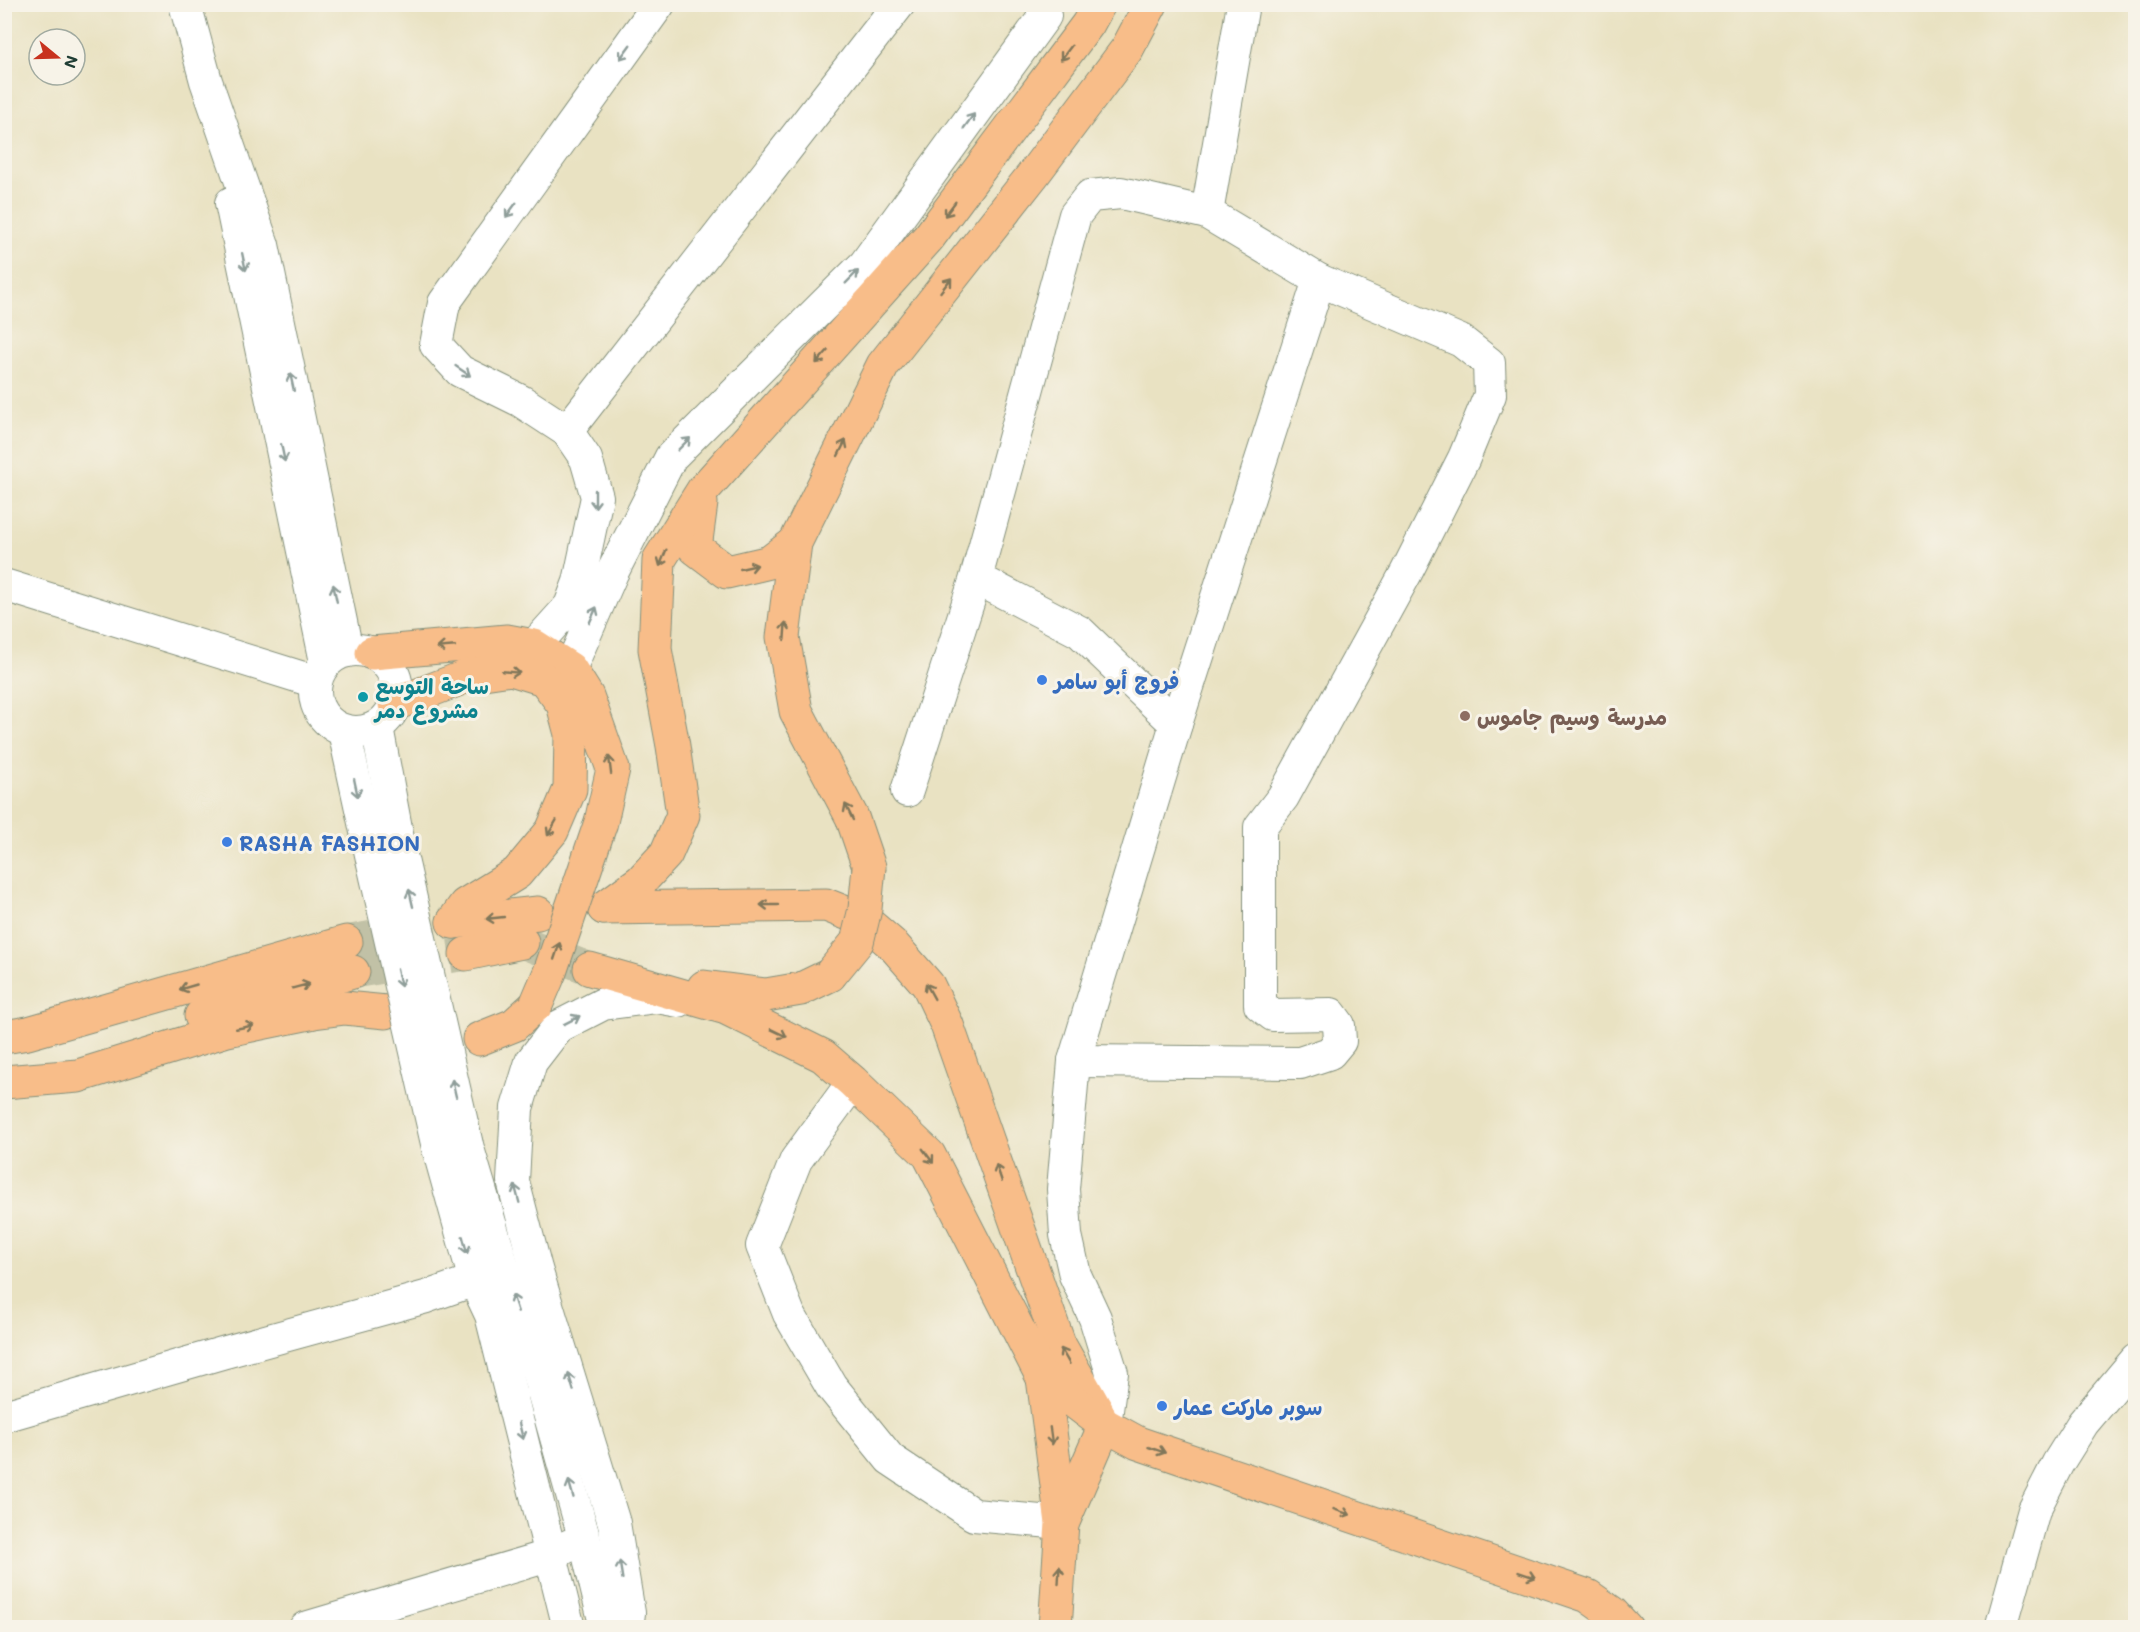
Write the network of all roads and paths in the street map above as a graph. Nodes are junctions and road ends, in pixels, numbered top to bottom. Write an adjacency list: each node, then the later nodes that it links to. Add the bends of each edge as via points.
1 (185, 4): 16 (street, via 206,81 263,245)
2 (659, 4): 10 (street, one-way to 10, via 444,303 436,345 460,371 521,401)
3 (899, 4): 10 (street)
4 (1041, 4): 17 (street, one-way to 4, via 670,457 866,264 1045,16)
5 (1099, 4): 11 (main road, one-way to 11, via 929,237)
6 (1150, 4): 12 (main road, one-way to 6, via 883,365 1127,49)
7 (1243, 4): 8 (street)
8 (1207, 213): 9 (street); 13 (street, via 1120,193 1090,196 1075,215)
9 (1319, 280): 19 (street); 30 (street, via 1461,341 1489,363 1490,395 1464,458 1406,573 1283,797 1260,827 1260,1005 1273,1015 1331,1014 1340,1025 1340,1041 1330,1053 1300,1063)
10 (567, 431): 15 (street, one-way to 15, via 586,459 597,497 570,606)
11 (703, 490): 12 (main road, one-way to 12, via 694,548 727,572 770,562); 40 (main road, via 659,560 655,649 683,815 666,854 641,881 604,908 826,905 864,920 893,945 928,985 946,1025 1059,1344)
12 (795, 543): 26 (main road, one-way to 12, bridge, via 600,972 766,995 801,989 830,975 857,942 866,909 869,867 852,817 796,711 783,637)
13 (976, 578): 19 (street, via 1080,632); 21 (street)
14 (4, 585): 16 (street)
15 (534, 646): 16 (main road, one-way to 16, via 507,641); 17 (main road)
16 (340, 662): 18 (street, via 383,659 391,668 397,692); 20 (street, via 315,694 324,717)
17 (570, 669): 29 (main road, one-way to 17, bridge, via 514,1025 536,1005 601,822 613,769 587,696)
18 (386, 715): 20 (street, via 355,733); 22 (street); 23 (main road, via 470,675 511,669 544,679 563,704 571,735 570,789 552,831 517,873 465,905 453,922)
19 (1176, 724): 30 (street)
20 (344, 731): 22 (street, one-way to 22)
21 (907, 791)
22 (386, 857): 34 (street, bridge)
23 (538, 913)
24 (522, 942): 25 (main road)
25 (466, 954)
26 (726, 1008): 33 (main road, one-way to 33, via 823,1056); 47 (street, one-way to 26, via 614,1523 536,1269 513,1180 517,1108 531,1062 558,1027 603,1004 657,997)
27 (386, 1012): 32 (main road, one-way to 27, via 78,1076 227,1030 314,1012 345,1008)
28 (4, 1037): 31 (main road, one-way to 28, via 283,991 349,957)
29 (479, 1039)
30 (1074, 1061): 40 (street, via 1063,1189 1066,1235 1075,1275 1095,1318 1112,1373)
31 (4, 1077)
32 (4, 1082)
33 (853, 1082): 38 (main road, one-way to 38, via 929,1155); 41 (street, via 796,1160 762,1246 789,1314 831,1386 890,1459 974,1515)
34 (453, 1146): 35 (street); 36 (street, one-way to 36)
35 (504, 1270): 36 (street); 42 (street, one-way to 35)
36 (475, 1281): 39 (street); 43 (street, one-way to 43, via 491,1315)
37 (2136, 1360): 50 (street, via 2083,1423 2053,1472 2034,1510)
38 (1043, 1378): 40 (main road); 41 (main road, one-way to 41)
39 (4, 1416)
40 (1105, 1425): 41 (main road); 49 (main road, one-way to 49, via 1138,1443 1588,1596)
41 (1062, 1523): 48 (main road, one-way to 41)
42 (584, 1537): 43 (street); 46 (street)
43 (552, 1555): 44 (street); 45 (street)
44 (305, 1628)
45 (569, 1628)
46 (606, 1628)
47 (627, 1628)
48 (1055, 1628)
49 (1626, 1628)
50 (2001, 1628)

